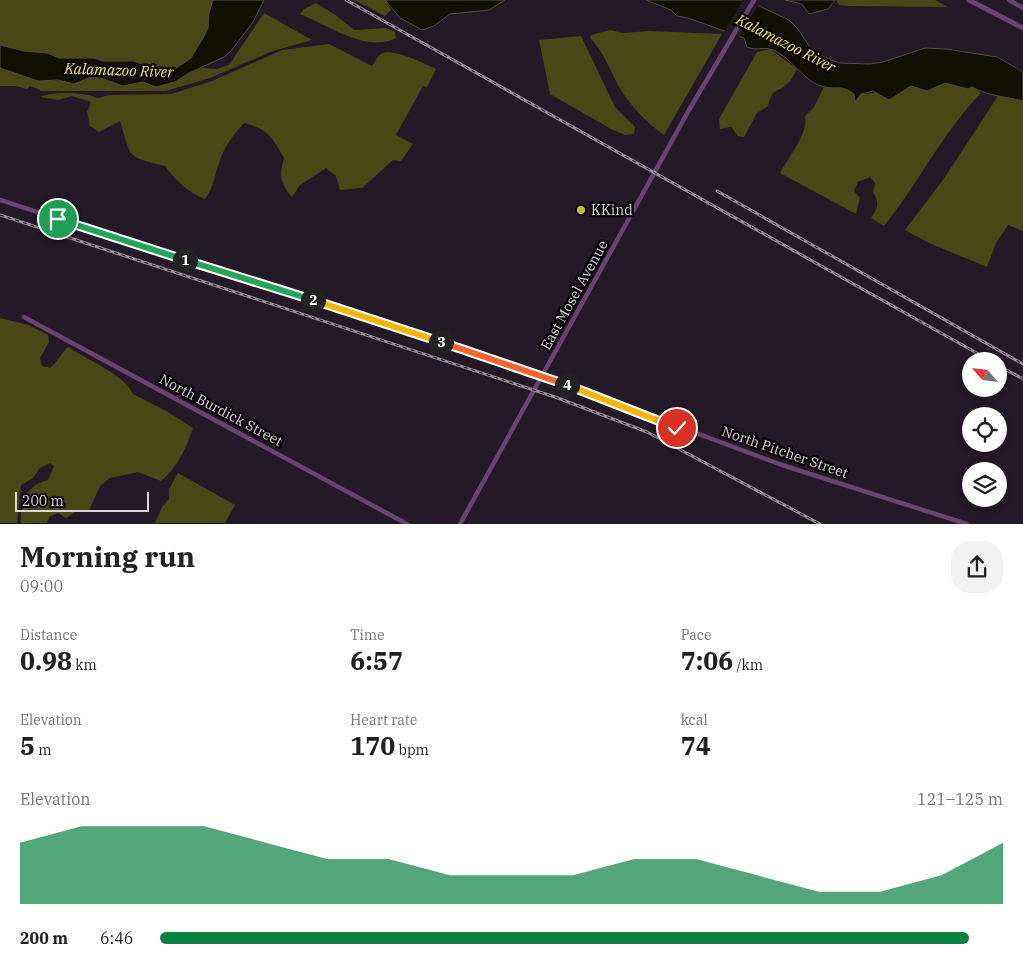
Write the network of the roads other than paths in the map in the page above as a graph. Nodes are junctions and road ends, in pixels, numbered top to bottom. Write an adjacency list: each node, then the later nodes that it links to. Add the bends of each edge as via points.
1 (969, 0): 5 (street)
2 (1009, 0): 4 (street)
3 (753, 1): 8 (street, East Mosel Avenue, via 688,110)
4 (1023, 8)
5 (1023, 28)
6 (0, 200): 8 (street, North Pitcher Street)
7 (24, 317): 9 (street, North Burdick Street)
8 (543, 376): 10 (street, East Mosel Avenue); 11 (street, North Pitcher Street, via 782,465)
9 (407, 524)
10 (460, 524)
11 (967, 524)

